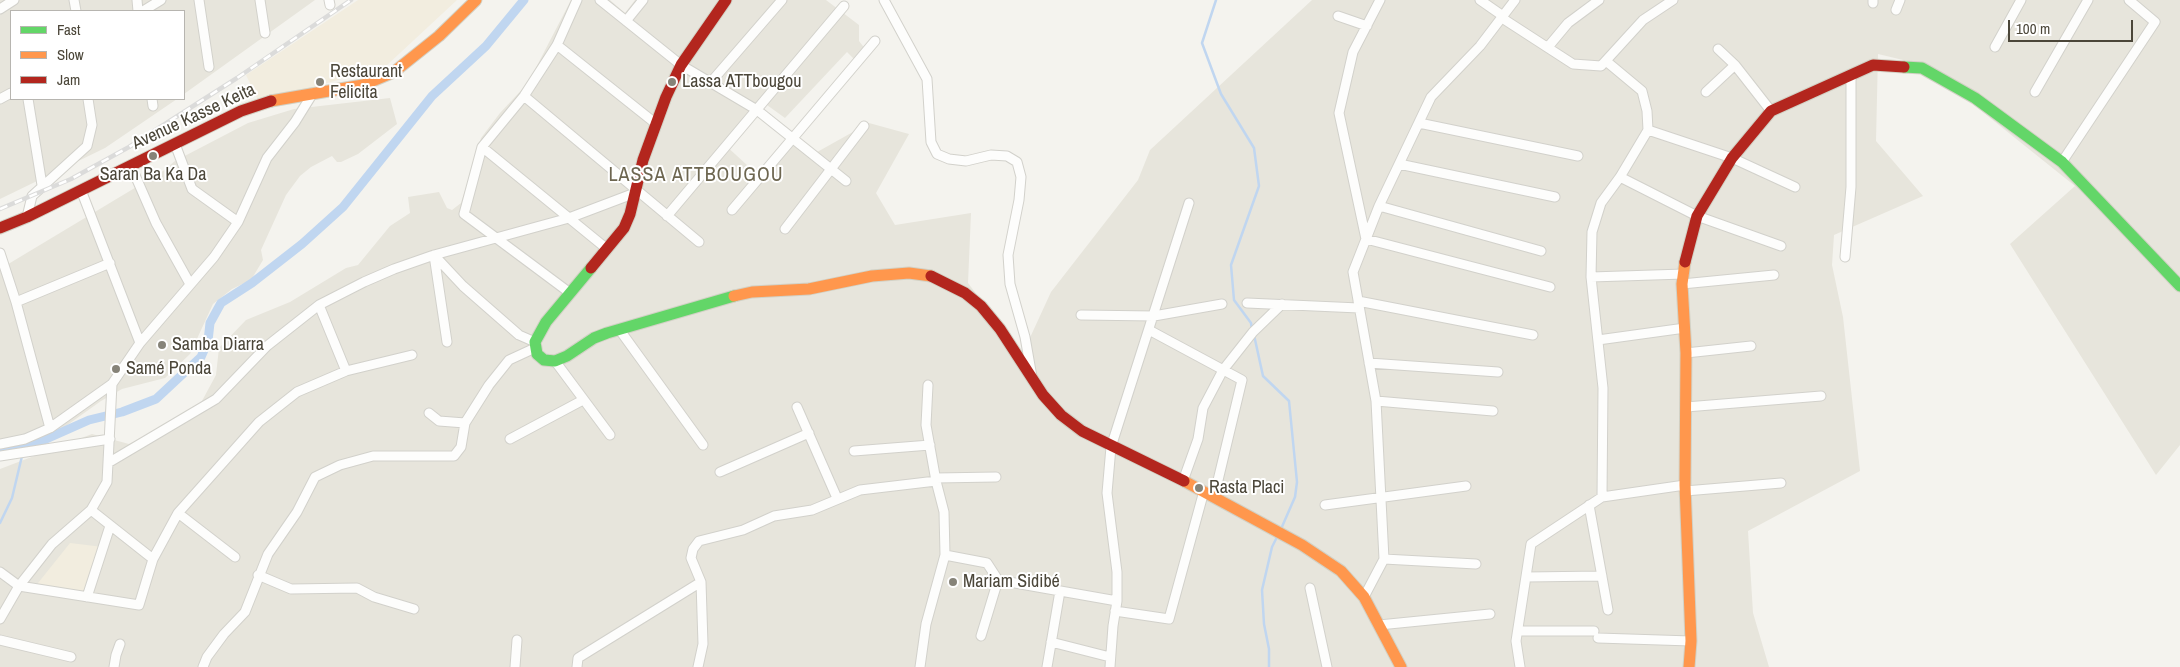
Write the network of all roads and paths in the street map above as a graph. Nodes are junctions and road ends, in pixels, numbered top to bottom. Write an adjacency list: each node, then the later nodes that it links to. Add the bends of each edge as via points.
1 (13, 0): 22 (street)
2 (161, 0): 23 (street)
3 (199, 0): 38 (street)
4 (260, 0): 29 (street)
5 (476, 0): 43 (street, Avenue Kasse Keita, via 439,36 394,72 363,85)
6 (577, 0): 31 (street)
7 (600, 0): 27 (street)
8 (643, 0): 27 (street)
9 (726, 0): 36 (street)
10 (782, 0): 40 (street)
11 (884, 0): 121 (street, via 928,80 931,142 937,154 966,161 991,155 1007,156 1018,162 1022,177 1010,236 1010,284 1018,304)
12 (1380, 0): 28 (street)
13 (1480, 0): 26 (street)
14 (1515, 0): 26 (street)
15 (1599, 0): 33 (street, via 1568,24)
16 (1673, 0): 35 (street, via 1643,20)
17 (1900, 0): 24 (street)
18 (2022, 0): 32 (street)
19 (2088, 0): 42 (street)
20 (2129, 0): 58 (street, via 2155,22)
21 (844, 6): 47 (street)
22 (0, 9)
23 (145, 10)
24 (1896, 10)
25 (1338, 16): 28 (street)
26 (1502, 17): 33 (street); 50 (street, via 1480,46 1431,97)
27 (626, 21): 36 (street)
28 (1367, 26): 80 (street, via 1353,52 1339,113)
29 (265, 33)
30 (875, 41): 53 (street)
31 (557, 45): 44 (street); 49 (street)
32 (1994, 47)
33 (1548, 48): 35 (street, via 1573,64 1601,66)
34 (1718, 48): 37 (street)
35 (1606, 61): 52 (street, via 1642,91)
36 (681, 65): 40 (street); 49 (street)
37 (1735, 65): 41 (street); 48 (street)
38 (209, 67)
39 (1851, 75): 48 (street); 58 (street, via 1873,65 1922,68 1975,98); 87 (street, via 1851,187)
40 (711, 82): 47 (street)
41 (1706, 92)
42 (2035, 92)
43 (313, 93): 54 (street, Avenue Kasse Keita, via 282,98 241,111); 76 (street, via 267,158)
44 (524, 96): 55 (street); 67 (street)
45 (28, 100): 64 (street)
46 (88, 100): 64 (street, via 92,125 87,146)
47 (757, 110): 53 (street); 72 (street)
48 (1771, 111): 57 (street)
49 (655, 123): 67 (street)
50 (1419, 123): 56 (street); 59 (street)
51 (864, 126): 61 (street)
52 (1648, 130): 57 (street); 62 (street)
53 (793, 138): 61 (street); 71 (street)
54 (175, 144): 60 (street, Avenue Kasse Keita); 76 (street, via 192,189)
55 (482, 147): 75 (street); 79 (street, via 464,214)
56 (1578, 156)
57 (1732, 158): 65 (street); 73 (street)
58 (2062, 162): 94 (street)
59 (1399, 164): 68 (street); 70 (street)
60 (131, 166): 66 (street, Avenue Kasse Keita); 93 (street, via 156,223)
61 (831, 169): 63 (street); 78 (street)
62 (1620, 177): 73 (street); 91 (street, via 1601,203 1592,232)
63 (846, 180)
64 (42, 185): 74 (street, via 32,196)
65 (1795, 187)
66 (81, 190): 74 (street, Avenue Kasse Keita); 88 (street)
67 (635, 191): 72 (street); 75 (street); 83 (street, via 624,228)
68 (1555, 197)
69 (1189, 203): 104 (street)
70 (1379, 206): 80 (street); 84 (street)
71 (732, 210)
72 (668, 216): 81 (street)
73 (1697, 216): 82 (street); 92 (street)
74 (26, 217): 77 (street, Avenue Kasse Keita)
75 (569, 218): 79 (street); 83 (street)
76 (238, 222): 93 (street)
77 (0, 228)
78 (785, 229)
79 (496, 238): 86 (street); 96 (street)
80 (1366, 239): 95 (street); 101 (street, via 1353,272)
81 (699, 242)
82 (1781, 246)
83 (607, 249): 96 (street)
84 (1541, 251)
85 (0, 253): 89 (street)
86 (434, 256): 102 (street, via 394,269); 110 (street); 112 (street, via 463,286)
87 (1845, 256)
88 (110, 263): 97 (street); 111 (street)
89 (3, 271): 97 (street)
90 (1774, 275): 92 (street)
91 (1591, 277): 92 (street); 109 (street)
92 (1683, 279): 105 (street)
93 (190, 284): 111 (street)
94 (2180, 286)
95 (1550, 287)
96 (570, 293): 112 (street, via 546,322)
97 (16, 302): 132 (street)
98 (1247, 303): 100 (street)
99 (1222, 304): 104 (street)
100 (1282, 304): 101 (street); 118 (street, via 1253,332)
101 (1358, 304): 108 (street); 117 (street)
102 (318, 305): 119 (street); 143 (street, via 267,346 216,399)
103 (1081, 315): 104 (street)
104 (1154, 316): 107 (street)
105 (1685, 328): 109 (street); 114 (street)
106 (620, 329): 116 (street, via 594,338); 121 (street, via 718,298 752,292 809,289 872,276 931,276 965,293 981,306 1000,329); 139 (street)
107 (1149, 330): 118 (street); 140 (street)
108 (1533, 335)
109 (1598, 340): 153 (street, via 1604,388)
110 (447, 342)
111 (140, 343): 122 (street)
112 (535, 345): 116 (street, via 537,354 544,360); 131 (street, via 509,360)
113 (1751, 346): 114 (street)
114 (1686, 353): 128 (street)
115 (412, 355): 119 (street)
116 (555, 361): 125 (street)
117 (1369, 363): 120 (street); 126 (street)
118 (1223, 370): 147 (street, via 1203,408 1198,439); 152 (street, via 1242,380)
119 (346, 371): 159 (street, via 297,392 259,422)
120 (1498, 372)
121 (1032, 380): 140 (street, via 1062,415)
122 (112, 384): 132 (street); 135 (street)
123 (928, 385): 138 (street, via 926,425)
124 (1821, 396): 128 (street)
125 (583, 400): 134 (street); 136 (street)
126 (1376, 401): 129 (street); 155 (street)
127 (797, 406): 133 (street)
128 (1686, 407): 150 (street)
129 (1493, 411)
130 (429, 413): 131 (street, via 439,420)
131 (465, 423): 167 (street, via 461,447 454,456 373,456 316,477)
132 (50, 428): 137 (street, via 25,439)
133 (808, 433): 144 (street); 154 (street)
134 (610, 435)
135 (110, 439): 142 (street); 143 (street)
136 (510, 439)
137 (0, 444)
138 (930, 445): 141 (street); 146 (street)
139 (702, 446)
140 (1111, 447): 147 (street); 177 (street, via 1107,493 1117,572)
141 (854, 451)
142 (0, 456)
143 (108, 463): 158 (street, via 107,482)
144 (720, 472)
145 (996, 477): 146 (street)
146 (936, 479): 154 (street, via 860,490); 161 (street, via 944,512)
147 (1183, 481): 151 (street)
148 (1781, 483): 150 (street)
149 (1466, 486): 155 (street)
150 (1685, 488): 153 (street); 188 (street)
151 (1204, 491): 152 (street); 180 (street, via 1169,619)
152 (1214, 497): 175 (street, via 1302,545 1341,571)
153 (1602, 497): 157 (street)
154 (837, 498): 171 (street, via 812,510 774,516 743,530 699,541 691,558)
155 (1381, 498): 156 (street); 164 (street)
156 (1325, 505)
157 (1589, 505): 168 (street); 169 (street, via 1531,544)
158 (91, 510): 160 (street); 172 (street, via 52,544)
159 (178, 513): 162 (street); 163 (street)
160 (110, 526): 163 (street); 176 (street)
161 (945, 555): 170 (street, via 987,563); 198 (street, via 926,624)
162 (235, 557)
163 (153, 559): 176 (street, via 139,605)
164 (1384, 559): 165 (street); 175 (street)
165 (1476, 564)
166 (0, 572): 172 (street)
167 (258, 575): 178 (street, via 291,589 357,588 374,597); 194 (street, via 254,594 245,612 224,634)
168 (1602, 576): 169 (street); 179 (street)
169 (1526, 577): 184 (street)
170 (998, 580): 174 (street); 185 (street)
171 (701, 582): 196 (street, via 578,658); 197 (street, via 703,644)
172 (19, 586): 176 (street); 182 (street)
173 (1310, 588): 201 (street)
174 (1060, 591): 177 (street); 189 (street)
175 (1364, 596): 183 (street)
176 (87, 597)
177 (1117, 601): 180 (street)
178 (414, 609)
179 (1608, 610)
180 (1115, 611): 192 (street)
181 (1490, 614): 183 (street)
182 (0, 619)
183 (1379, 625): 202 (street)
184 (1518, 631): 188 (street); 203 (street)
185 (981, 636)
186 (0, 640): 191 (street)
187 (517, 640): 195 (street)
188 (1691, 641): 204 (street)
189 (1051, 642): 192 (street); 199 (street)
190 (120, 644): 193 (street)
191 (71, 656)
192 (1110, 657): 200 (street)
193 (114, 667)
194 (203, 667)
195 (515, 667)
196 (577, 667)
197 (698, 667)
198 (920, 667)
199 (1047, 667)
200 (1110, 667)
201 (1327, 667)
202 (1400, 667)
203 (1520, 667)
204 (1689, 667)

